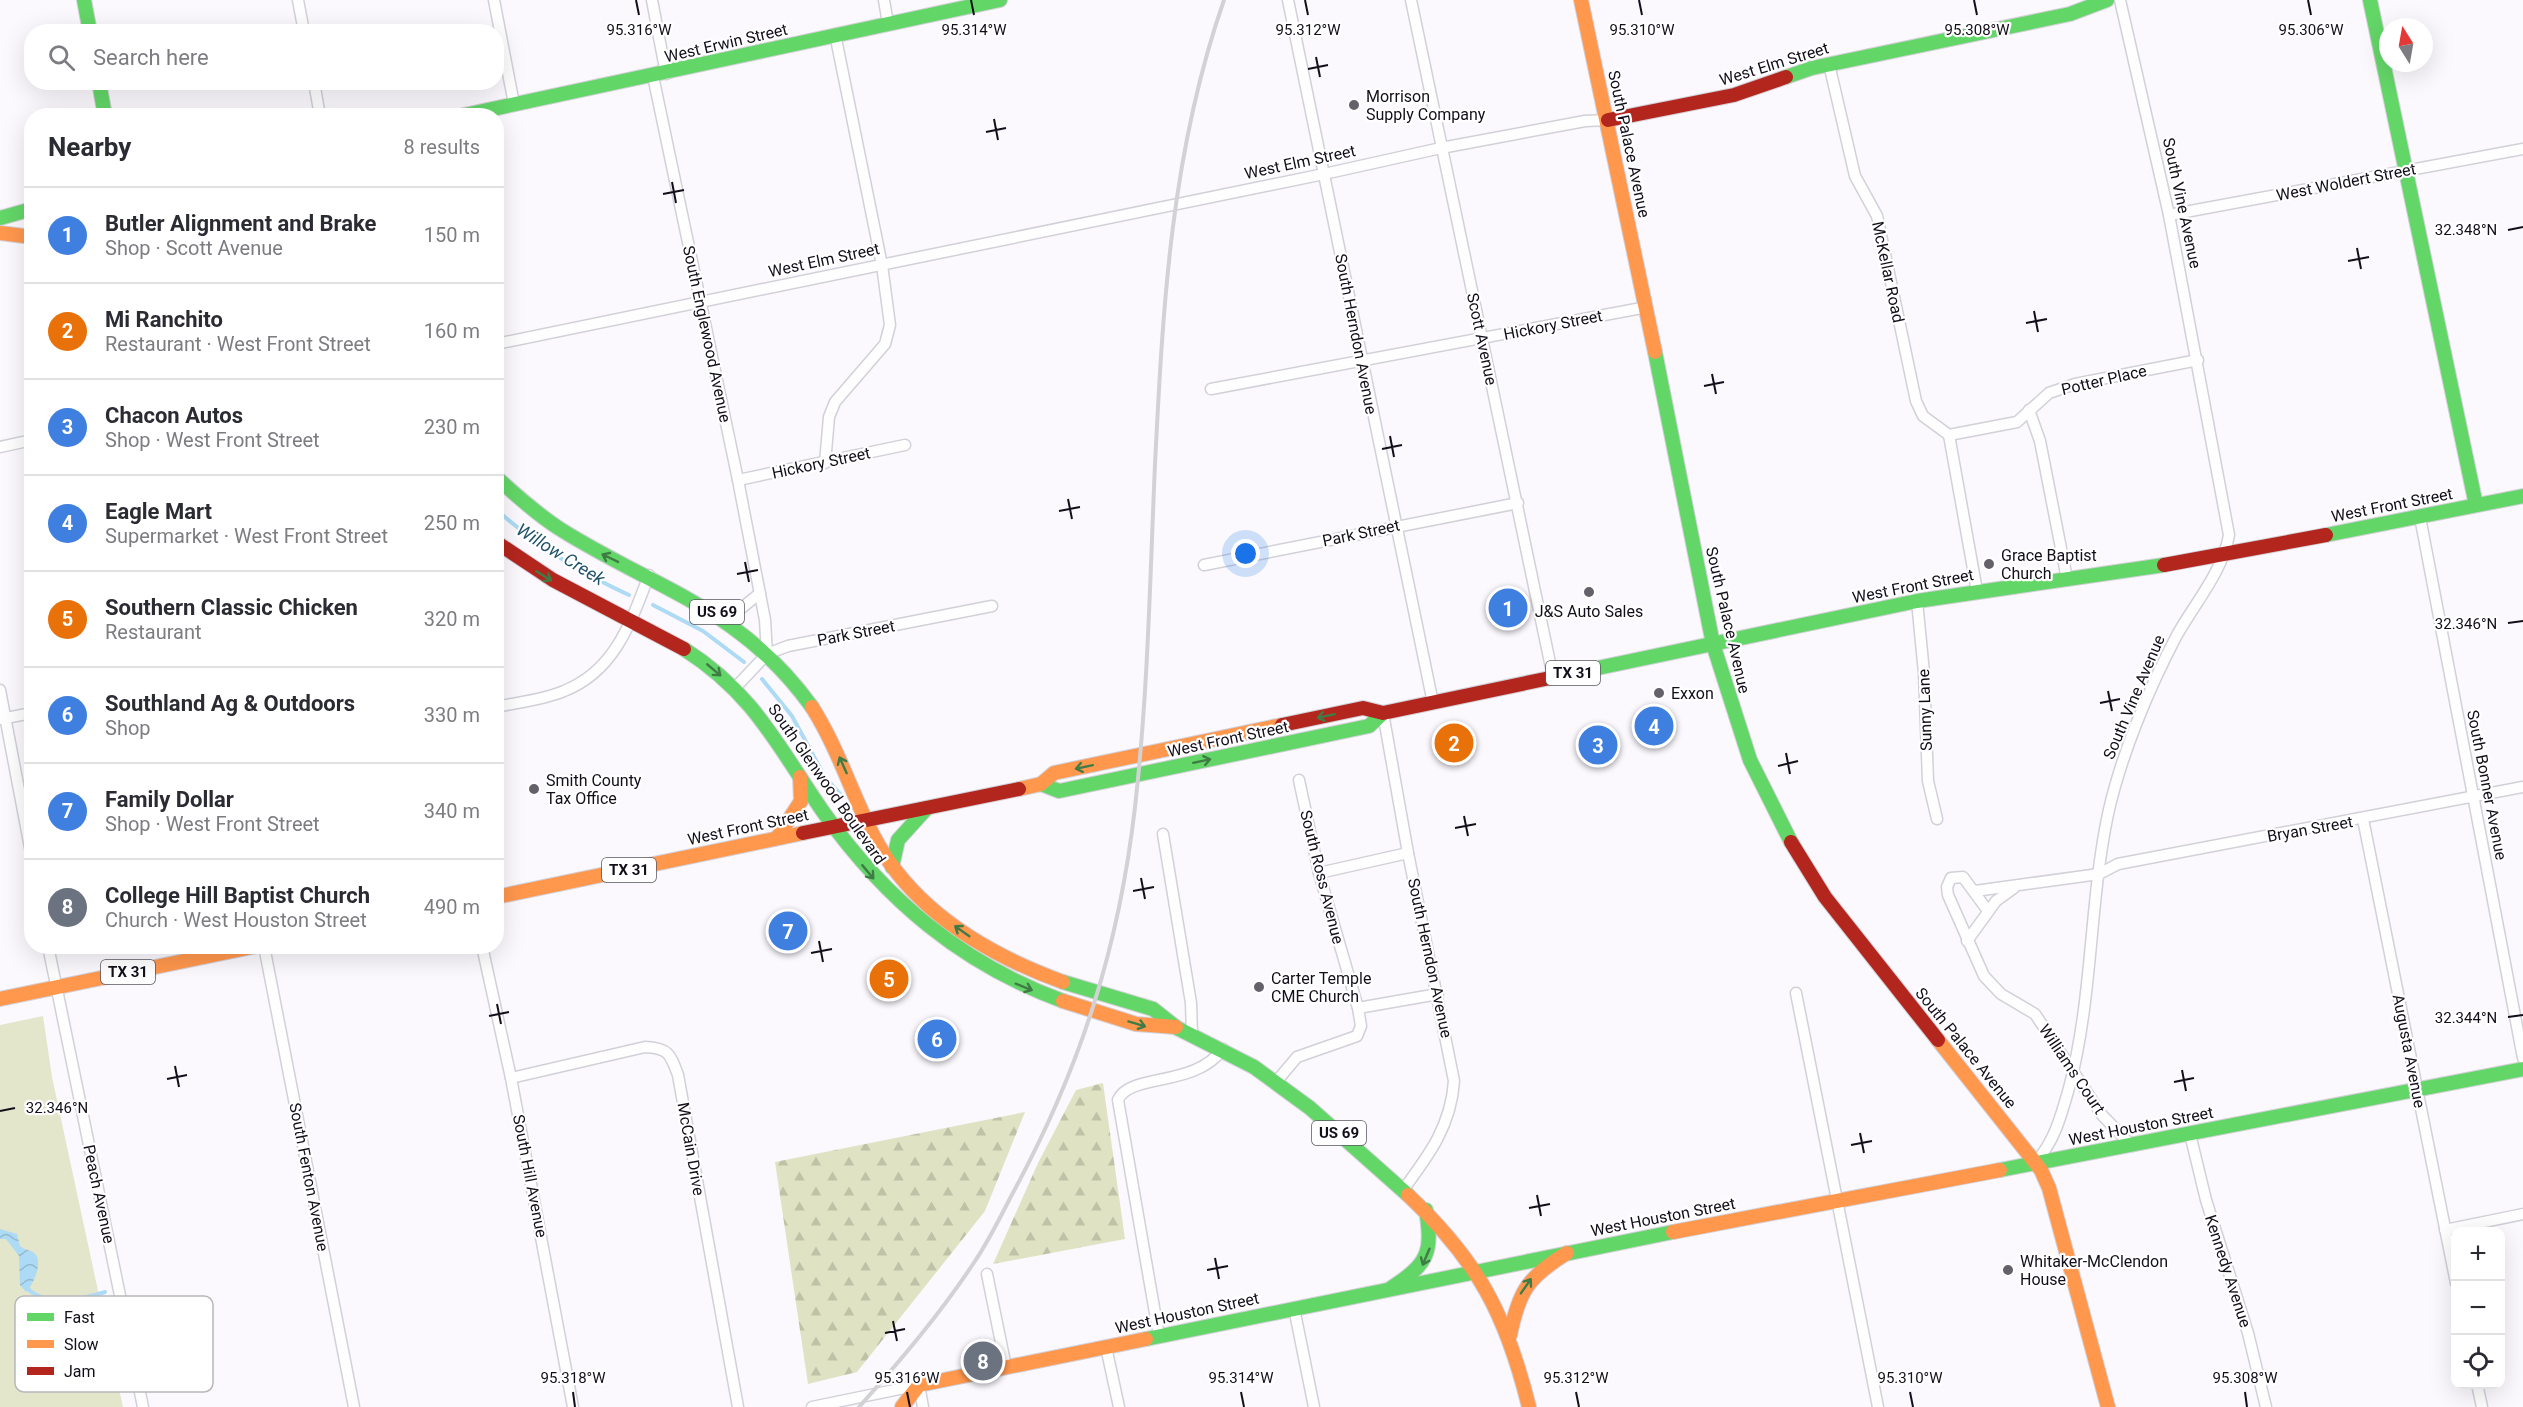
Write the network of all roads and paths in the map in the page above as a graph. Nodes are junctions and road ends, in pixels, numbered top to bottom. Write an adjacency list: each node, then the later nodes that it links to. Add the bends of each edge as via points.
1 (84, 0): 14 (main road)
2 (298, 0): 15 (street)
3 (494, 0): 16 (street)
4 (652, 0): 21 (street, South Englewood Avenue)
5 (884, 0): 17 (street)
6 (1000, 0): 17 (main road, West Erwin Street)
7 (1288, 0): 32 (street, South Herndon Avenue)
8 (1411, 0): 29 (street, Scott Avenue)
9 (1581, 0): 28 (main road, South Palace Avenue)
10 (2107, 0): 13 (main road, West Elm Street)
11 (2121, 0): 34 (street, South Vine Avenue)
12 (2370, 0): 31 (main road)
13 (2085, 4): 20 (main road, West Elm Street, via 2049,19)
14 (88, 24)
15 (302, 24)
16 (499, 24)
17 (888, 24): 18 (main road, West Erwin Street)
18 (835, 34): 21 (main road, West Erwin Street); 38 (street)
19 (504, 52): 24 (street)
20 (1829, 64): 28 (main road, West Elm Street, via 1734,95); 47 (street, McKellar Road, via 1855,176 1877,216 1916,401 1923,416)
21 (660, 75): 24 (main road, West Erwin Street); 39 (street, South Englewood Avenue)
22 (100, 90): 25 (main road)
23 (315, 90): 26 (street)
24 (514, 104): 27 (main road, West Erwin Street)
25 (104, 108)
26 (319, 108)
27 (496, 108)
28 (1608, 120): 29 (street, West Elm Street); 40 (main road, South Palace Avenue)
29 (1441, 148): 32 (street, West Elm Street); 41 (street, Scott Avenue)
30 (2523, 149): 31 (street, West Woldert Street)
31 (2407, 171): 34 (street, West Woldert Street); 56 (main road)
32 (1324, 174): 38 (street, West Elm Street); 44 (street, South Herndon Avenue)
33 (24, 211): 35 (main road)
34 (2169, 215): 43 (street, South Vine Avenue)
35 (0, 218)
36 (0, 233): 37 (main road)
37 (24, 236)
38 (882, 265): 39 (street, West Elm Street); 51 (street, via 889,334 871,363 835,402 829,417)
39 (700, 303): 42 (street, West Elm Street); 52 (street, South Englewood Avenue)
40 (1647, 307): 41 (street, Hickory Street); 70 (main road, South Palace Avenue)
41 (1482, 339): 44 (street, Hickory Street); 55 (street, Scott Avenue)
42 (504, 342)
43 (2198, 360): 46 (street, Potter Place, via 2075,384 2049,393); 60 (street, South Vine Avenue, via 2229,525)
44 (1361, 362): 45 (street, Hickory Street); 58 (street, South Herndon Avenue)
45 (1210, 389)
46 (2029, 410): 47 (street, Potter Place, via 2017,422); 63 (street, via 2040,441)
47 (1949, 435): 64 (street)
48 (24, 442): 50 (street)
49 (905, 445): 51 (street, Hickory Street)
50 (0, 447)
51 (825, 463): 52 (street, Hickory Street)
52 (738, 480): 65 (street, South Englewood Avenue)
53 (504, 484): 62 (main road, South Glenwood Boulevard / US 69, one-way to 53, via 564,532)
54 (2523, 496): 56 (main road, West Front Street / TX 31)
55 (1518, 503): 58 (street, Park Street); 72 (street, Scott Avenue)
56 (2476, 505): 57 (main road, West Front Street / TX 31)
57 (2420, 517): 60 (main road, West Front Street / TX 31); 83 (street, South Bonner Avenue)
58 (1395, 526): 61 (street, Park Street); 75 (street, South Herndon Avenue)
59 (504, 547): 69 (main road, South Glenwood Boulevard / US 69, one-way to 69, via 567,590)
60 (2223, 554): 63 (main road, West Front Street / TX 31); 95 (street, South Vine Avenue, via 2174,642 2133,737 2109,811)
61 (1204, 565)
62 (649, 575): 68 (main road, South Glenwood Boulevard / US 69); 69 (street)
63 (2067, 579): 64 (main road, West Front Street / TX 31)
64 (1977, 591): 66 (main road, West Front Street / TX 31)
65 (760, 593): 68 (street); 71 (street, South Englewood Avenue)
66 (1917, 601): 70 (main road, West Front Street / TX 31); 86 (street, Sunny Lane, via 1928,781)
67 (992, 606): 71 (street, Park Street, via 788,646)
68 (724, 617): 71 (main road, South Glenwood Boulevard / US 69)
69 (632, 621): 73 (main road, South Glenwood Boulevard / US 69, one-way to 73, via 688,651); 76 (street, via 619,646 585,681 563,692)
70 (1713, 644): 72 (main road, West Front Street / TX 31); 121 (main road, South Palace Avenue, via 1755,771 1804,866)
71 (767, 654): 73 (street, Park Street); 85 (main road, South Glenwood Boulevard / US 69, one-way to 71, via 822,724 797,686)
72 (1553, 677): 75 (main road, West Front Street / TX 31)
73 (735, 688): 80 (main road, South Glenwood Boulevard / US 69, via 765,722)
74 (0, 690): 79 (street)
75 (1433, 703): 77 (main road, West Front Street / TX 31)
76 (504, 705)
77 (1383, 713): 84 (main road, West Front Street / TX 31, via 1369,726 1069,789 1059,791 1041,784); 92 (street, South Herndon Avenue)
78 (24, 715): 79 (street)
79 (3, 719): 88 (street)
80 (800, 775): 89 (main road, South Glenwood Boulevard / US 69); 91 (main road, via 801,801)
81 (1299, 780): 94 (street, South Ross Avenue)
82 (2523, 788): 83 (street, Bryan Street)
83 (2473, 797): 87 (street, Bryan Street); 113 (street, South Bonner Avenue)
84 (927, 808): 85 (main road, West Front Street / TX 31); 93 (main road, via 897,839)
85 (866, 819): 89 (main road, West Front Street / TX 31); 93 (main road, South Glenwood Boulevard / US 69)
86 (1937, 819)
87 (2363, 819): 95 (street, Bryan Street, via 2118,864); 118 (street, Augusta Avenue)
88 (24, 820)
89 (833, 826): 91 (main road, West Front Street / TX 31); 110 (main road, South Glenwood Boulevard / US 69, one-way to 110, via 870,874 905,910 972,960 1056,999 1154,1030)
90 (1162, 834): 111 (street, via 1191,1003)
91 (777, 838): 98 (main road, West Front Street / TX 31)
92 (1408, 853): 94 (street); 107 (street, South Herndon Avenue)
93 (892, 867): 110 (main road, South Glenwood Boulevard / US 69, one-way to 93, via 1161,1013 1052,978 983,945 926,903)
94 (1319, 873): 109 (street, South Ross Avenue)
95 (2099, 874): 96 (street); 115 (street, South Vine Avenue, via 2090,977)
96 (2021, 884): 97 (street); 99 (street, via 2002,895)
97 (1976, 891): 99 (street); 100 (street, Williams Court, via 1963,877 1952,878 1947,887)
98 (504, 895)
99 (1988, 911): 100 (street)
100 (1967, 940): 115 (street, Williams Court, via 1984,976 2001,994 2035,1014)
101 (50, 954): 105 (street, Peach Avenue)
102 (218, 954): 105 (main road, TX 31)
103 (266, 954): 142 (street, South Fenton Avenue)
104 (484, 954): 116 (street, South Hill Avenue)
105 (56, 987): 108 (main road, TX 31); 132 (street, Peach Avenue)
106 (1796, 993): 123 (street)
107 (1438, 994): 109 (street); 122 (street, South Herndon Avenue, via 1454,1074 1452,1104 1436,1145)
108 (0, 999)
109 (1358, 1008): 117 (street, via 1361,1026 1357,1036 1297,1057)
110 (1176, 1028): 111 (main road, South Glenwood Boulevard / US 69)
111 (1192, 1034): 112 (main road, South Glenwood Boulevard / US 69)
112 (1223, 1049): 117 (main road, South Glenwood Boulevard / US 69); 135 (street, via 1211,1063 1190,1074 1131,1085 1121,1093 1119,1108)
113 (2523, 1058)
114 (2523, 1069): 118 (main road, West Houston Street)
115 (2073, 1072): 120 (street, Williams Court, via 2102,1115); 121 (street, South Vine Avenue, via 2054,1138)
116 (511, 1078): 143 (street, South Hill Avenue); 144 (street, McCain Drive, via 645,1047 662,1048 671,1056 678,1075)
117 (1276, 1082): 122 (main road, South Glenwood Boulevard / US 69)
118 (2416, 1089): 119 (main road, West Houston Street); 126 (street, Augusta Avenue)
119 (2190, 1134): 120 (main road, West Houston Street); 153 (street, Kennedy Avenue)
120 (2132, 1146): 121 (main road, West Houston Street)
121 (2036, 1162): 123 (main road, West Houston Street); 152 (main road, via 2049,1188)
122 (1403, 1190): 124 (main road, South Glenwood Boulevard / US 69)
123 (1836, 1199): 127 (main road, West Houston Street); 151 (street)
124 (1426, 1210): 128 (main road, South Glenwood Boulevard / US 69); 131 (main road, one-way to 131, via 1431,1239 1426,1261 1417,1272)
125 (2523, 1214): 126 (street)
126 (2445, 1230): 130 (street, Augusta Avenue)
127 (1567, 1253): 128 (main road, West Houston Street); 134 (main road, one-way to 127, via 1523,1288 1540,1270)
128 (1477, 1271): 131 (main road, West Houston Street); 134 (main road, South Glenwood Boulevard / US 69)
129 (987, 1274): 137 (street)
130 (2456, 1281)
131 (1391, 1288): 133 (main road, West Houston Street)
132 (120, 1296)
133 (1294, 1308): 135 (main road, West Houston Street); 149 (street)
134 (1510, 1335): 150 (main road, South Glenwood Boulevard / US 69)
135 (1160, 1336): 136 (main road, West Houston Street)
136 (1106, 1347): 137 (main road, West Houston Street); 148 (street)
137 (1006, 1367): 138 (main road, West Houston Street)
138 (919, 1385): 145 (street, West Houston Street); 146 (main road); 147 (street)
139 (2478, 1389): 154 (street)
140 (140, 1392): 141 (street, Peach Avenue)
141 (143, 1407)
142 (354, 1407)
143 (573, 1407)
144 (738, 1407)
145 (812, 1407)
146 (902, 1407)
147 (923, 1407)
148 (1119, 1407)
149 (1314, 1407)
150 (1529, 1407)
151 (1878, 1407)
152 (2108, 1407)
153 (2266, 1407)
154 (2482, 1407)

